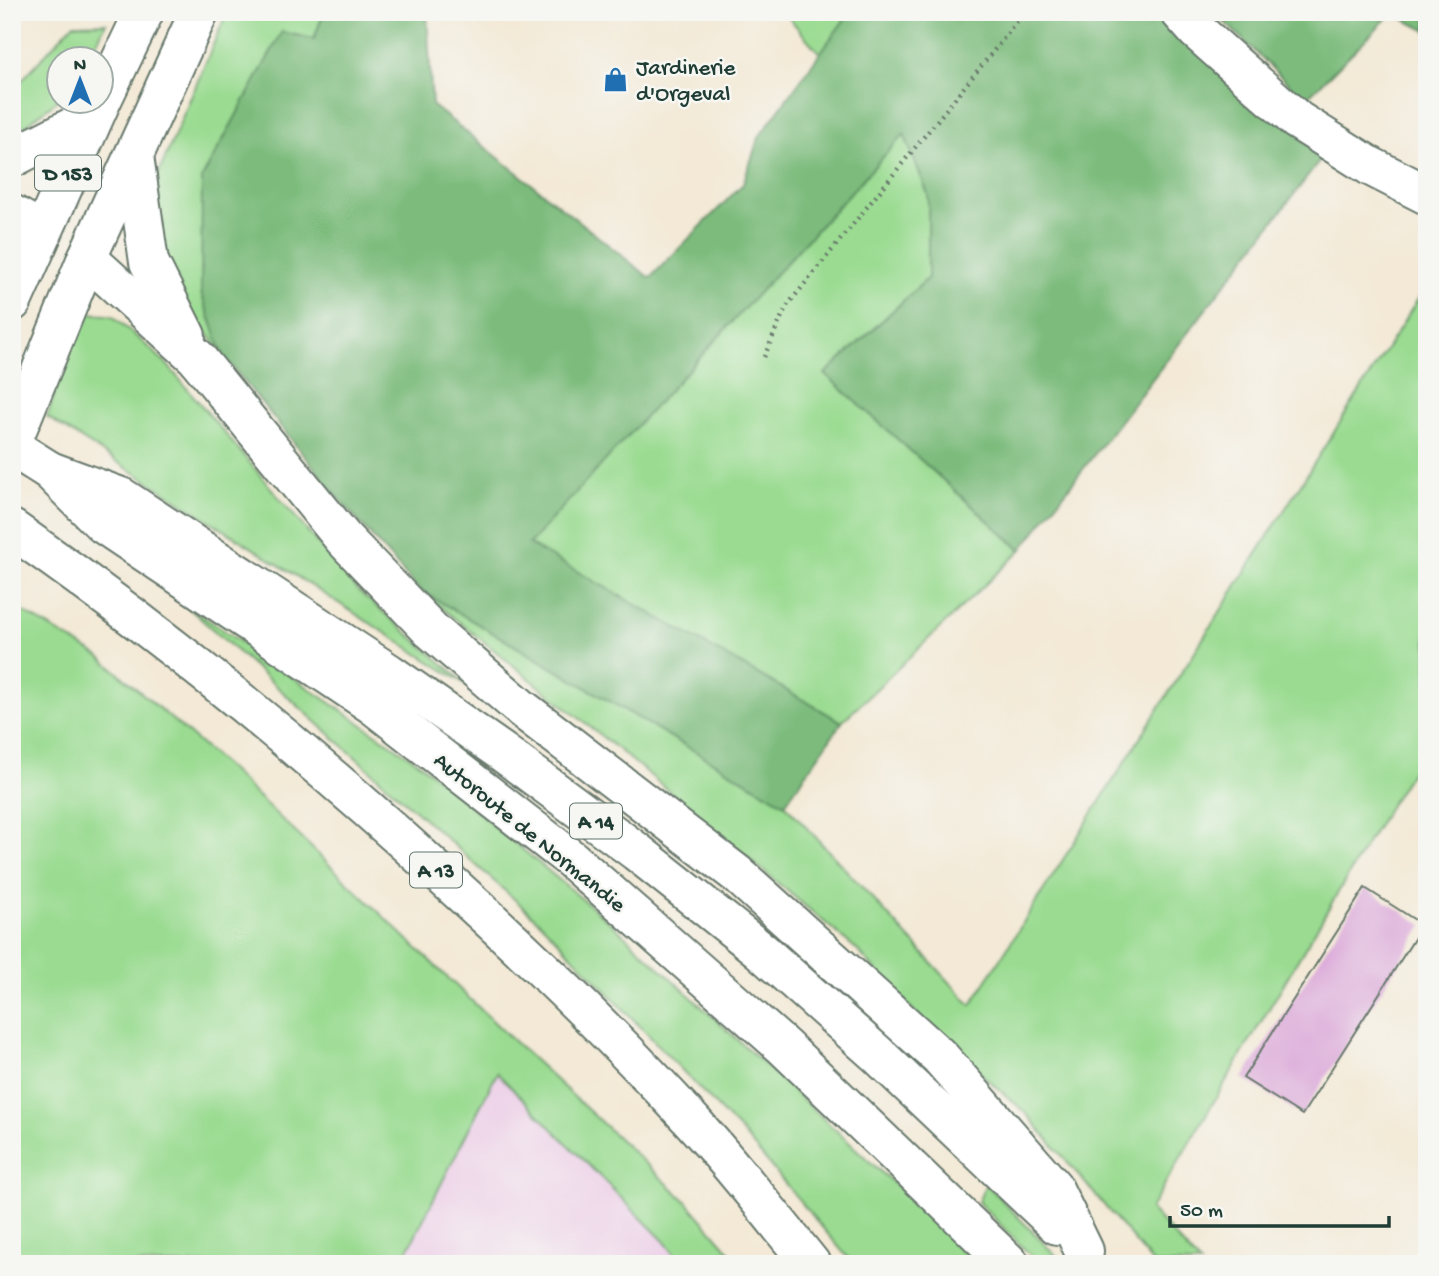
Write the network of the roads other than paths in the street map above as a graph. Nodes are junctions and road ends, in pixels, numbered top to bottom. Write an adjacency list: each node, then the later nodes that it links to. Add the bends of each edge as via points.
1 (144, 12): 4 (main road, D 153)
2 (199, 12): 7 (main road, D 153)
3 (1180, 12): 9 (main road, via 1297,120)
4 (116, 70)
5 (82, 116): 8 (main road)
6 (93, 116): 10 (main road, D 153)
7 (134, 156): 11 (main road, D 153); 13 (main road, via 149,261)
8 (12, 158)
9 (1427, 195)
10 (27, 223): 11 (main road); 12 (main road, D 153)
11 (87, 258): 13 (main road); 14 (main road, D 153)
12 (12, 302)
13 (196, 357): 17 (main road, via 343,538 431,630 521,708 737,874 940,1057 1053,1187)
14 (12, 445): 15 (main road, Autoroute de Normandie)
15 (50, 471): 17 (main road, A 14, via 121,497 389,673 638,852 760,950 877,1054); 19 (main road, Autoroute de Normandie, via 103,524 373,705 571,859 784,1047)
16 (12, 529): 18 (main road, A 13, via 220,684 365,804 524,950 692,1122)
17 (1090, 1257)
18 (811, 1264)
19 (1010, 1264)

